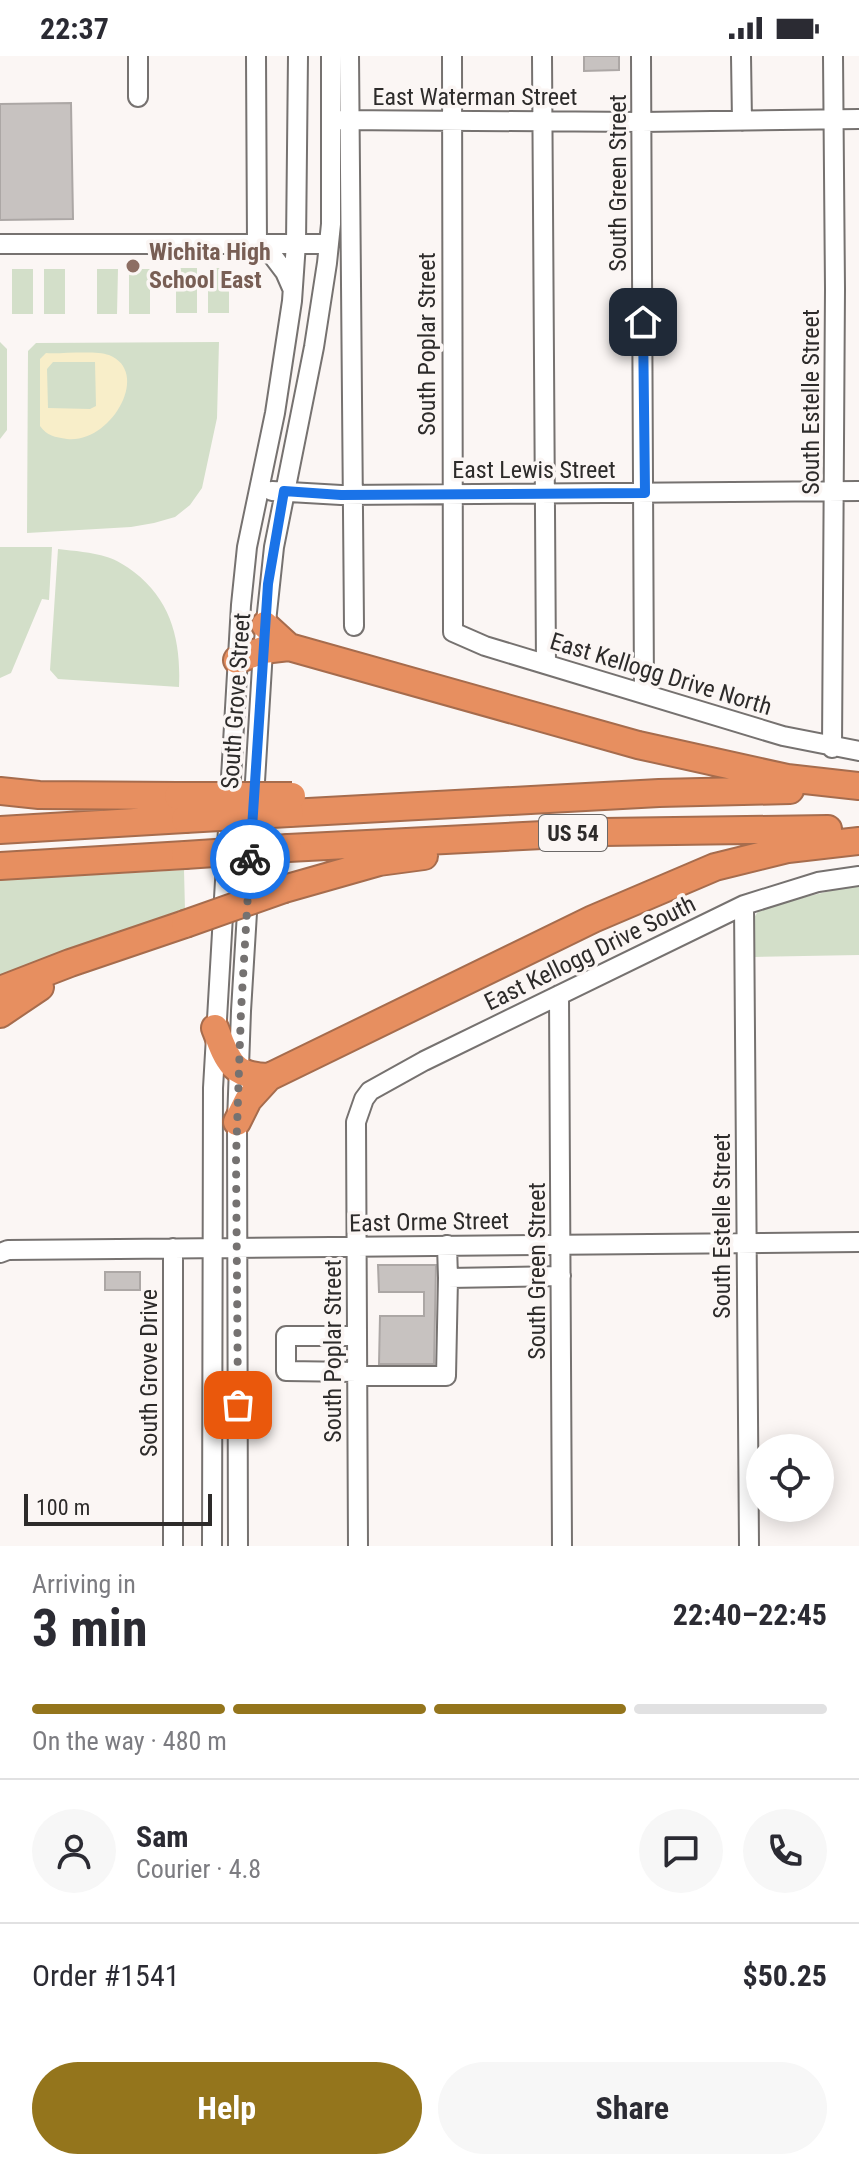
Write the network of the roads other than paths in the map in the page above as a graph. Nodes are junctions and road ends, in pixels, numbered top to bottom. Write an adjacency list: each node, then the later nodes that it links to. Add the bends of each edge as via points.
1 (138, 56): 11 (street)
2 (256, 56): 19 (street)
3 (298, 56): 20 (street, South Grove Street)
4 (331, 56): 14 (street, South Grove Street)
5 (349, 56): 14 (street)
6 (452, 56): 16 (street, South Poplar Street)
7 (542, 56): 17 (street)
8 (641, 56): 18 (street, South Green Street)
9 (741, 56): 15 (street)
10 (833, 56): 12 (street, South Estelle Street)
11 (138, 97)
12 (834, 119): 13 (street, East Waterman Street); 15 (street, East Waterman Street); 26 (street, South Estelle Street)
13 (859, 119)
14 (340, 120): 16 (street, East Waterman Street); 22 (street, South Grove Street); 30 (street)
15 (742, 121): 18 (street, East Waterman Street)
16 (452, 122): 17 (street, East Waterman Street); 31 (street, South Poplar Street)
17 (542, 122): 18 (street, East Waterman Street); 29 (street)
18 (642, 122): 28 (street, South Green Street)
19 (260, 243): 20 (street); 21 (street); 23 (street, via 285,272)
20 (296, 243): 22 (street); 23 (street, South Grove Street)
21 (0, 244)
22 (329, 244): 25 (street, South Grove Street)
23 (293, 291): 24 (street, South Grove Street)
24 (257, 490): 25 (street, East Lewis Street); 35 (street, South Grove Street)
25 (284, 491): 30 (street, East Lewis Street); 34 (street, South Grove Street, via 268,584)
26 (835, 491): 27 (street, East Lewis Street); 28 (street, East Lewis Street); 38 (street, South Estelle Street)
27 (859, 491)
28 (645, 493): 29 (street, East Lewis Street); 37 (street, South Green Street)
29 (545, 494): 31 (street, East Lewis Street); 36 (street)
30 (354, 495): 31 (street, East Lewis Street); 32 (street)
31 (452, 495): 33 (street, South Poplar Street)
32 (354, 626)
33 (453, 632): 36 (street, East Kellogg Drive North)
34 (272, 641): 35 (highway); 40 (highway, via 638,745); 55 (street, South Grove Street)
35 (237, 660): 54 (street, South Grove Street)
36 (546, 664): 37 (street, East Kellogg Drive North)
37 (644, 693): 38 (street, East Kellogg Drive North)
38 (832, 748): 39 (street, East Kellogg Drive North)
39 (859, 751)
40 (859, 788): 42 (highway, US 54, bridge)
41 (0, 791): 42 (highway)
42 (182, 808): 44 (highway)
43 (859, 829): 45 (highway, US 54)
44 (0, 830)
45 (603, 832): 47 (highway, US 54, bridge); 50 (highway, bridge, via 379,862 284,889)
46 (859, 841): 56 (highway, via 788,849 715,867 593,919)
47 (0, 866)
48 (859, 876): 49 (street, East Kellogg Drive South, via 818,882)
49 (744, 905): 52 (street, East Kellogg Drive South); 60 (street, South Estelle Street)
50 (115, 949): 51 (highway); 53 (highway)
51 (0, 990)
52 (559, 995): 57 (street, East Kellogg Drive South, via 400,1073 370,1091); 62 (street, South Green Street)
53 (0, 1014)
54 (215, 1028): 55 (highway); 64 (street, South Grove Street)
55 (239, 1072): 56 (highway); 58 (street, South Grove Street)
56 (269, 1077): 58 (highway)
57 (361, 1109): 63 (street, South Poplar Street, via 356,1122)
58 (237, 1122): 65 (street, South Grove Street)
59 (859, 1242): 60 (street, East Orme Street)
60 (746, 1243): 62 (street, East Orme Street); 77 (street, South Estelle Street)
61 (447, 1245): 62 (street, East Orme Street); 63 (street, East Orme Street); 69 (street)
62 (561, 1245): 68 (street, South Green Street)
63 (356, 1246): 65 (street, East Orme Street); 70 (street, South Poplar Street)
64 (212, 1247): 65 (street, East Orme Street); 66 (street, East Orme Street); 73 (street, South Grove Street)
65 (237, 1247): 74 (street, South Grove Street)
66 (173, 1248): 67 (street, East Orme Street); 72 (street, South Grove Drive)
67 (0, 1253)
68 (561, 1276): 69 (street); 76 (street, South Green Street)
69 (448, 1278): 71 (street, via 446,1376)
70 (357, 1336): 71 (street, South Poplar Street); 71 (street, via 286,1336 286,1371)
71 (357, 1374): 75 (street, South Poplar Street)
72 (173, 1546)
73 (212, 1546)
74 (238, 1546)
75 (358, 1546)
76 (562, 1546)
77 (749, 1546)

